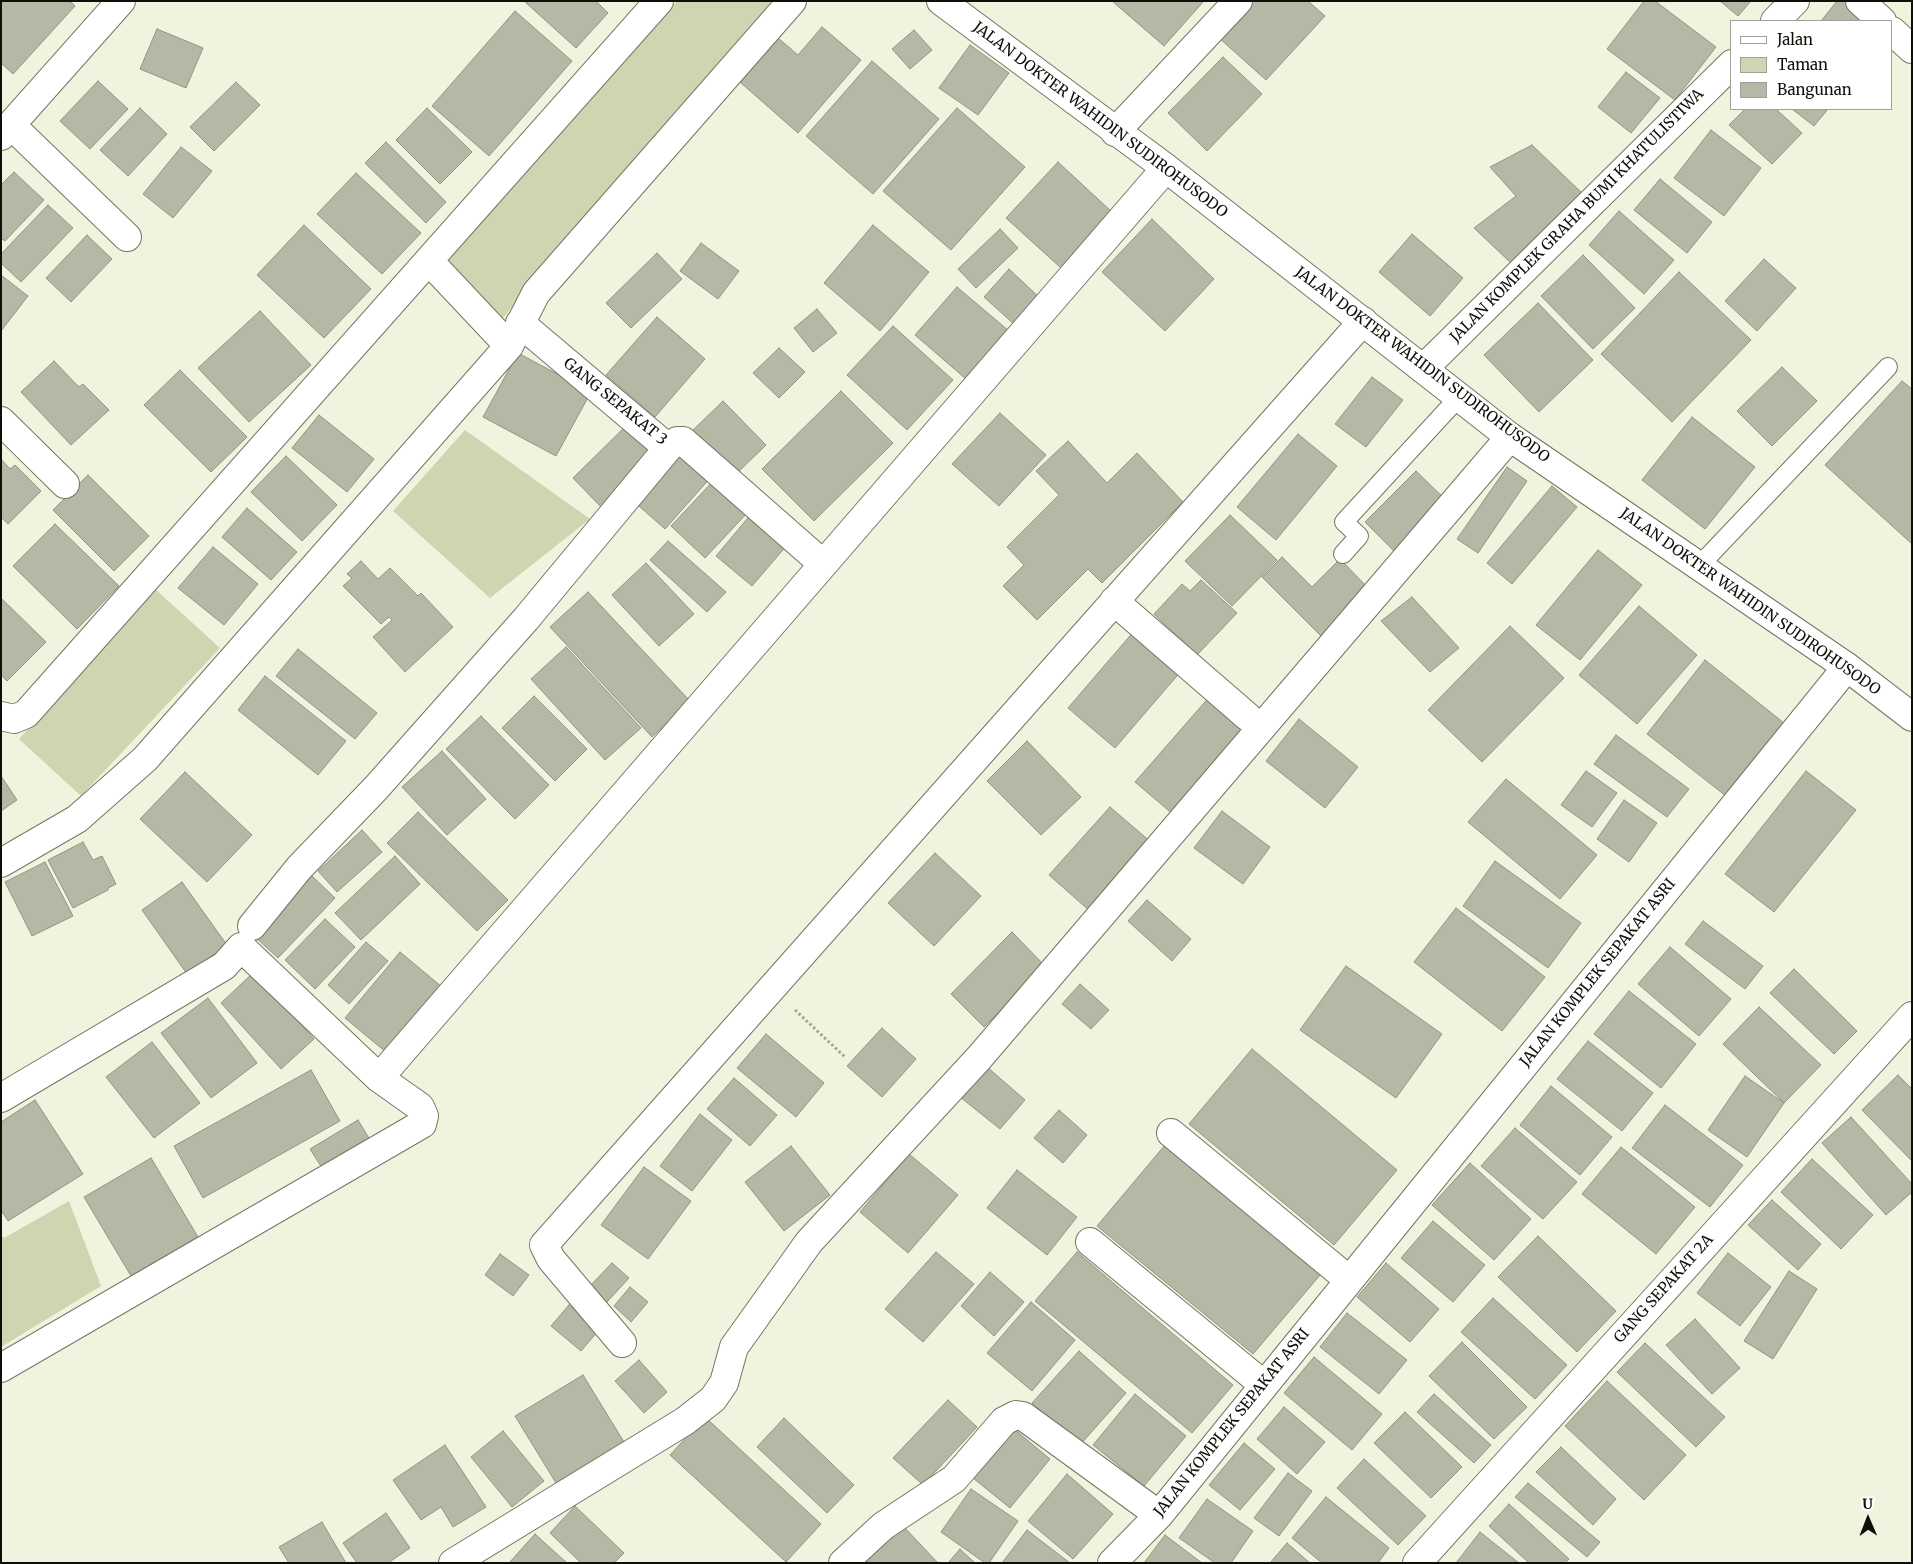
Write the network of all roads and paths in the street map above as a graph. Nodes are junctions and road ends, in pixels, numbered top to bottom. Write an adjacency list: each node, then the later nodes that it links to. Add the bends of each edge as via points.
1 (121, 1): 13 (street)
2 (660, 1): 17 (street)
3 (792, 1): 19 (street, via 536,292)
4 (941, 1): 14 (street, JALAN DOKTER WAHIDIN SUDIROHUSODO)
5 (1238, 1): 14 (street)
6 (1795, 1): 8 (street)
7 (1860, 1): 9 (street)
8 (1776, 20)
9 (1881, 20)
10 (1893, 31): 11 (street)
11 (1912, 49)
12 (1730, 66): 21 (street, JALAN KOMPLEK GRAHA BUMI KHATULISTIWA)
13 (6, 130): 16 (street)
14 (1114, 132): 15 (street, JALAN DOKTER WAHIDIN SUDIROHUSODO)
15 (1166, 168): 18 (street, JALAN DOKTER WAHIDIN SUDIROHUSODO); 28 (street)
16 (127, 237)
17 (429, 261): 19 (street, GANG SEPAKAT 3); 32 (street, via 26,714 14,719)
18 (1363, 321): 21 (street, JALAN DOKTER WAHIDIN SUDIROHUSODO); 30 (street)
19 (515, 335): 25 (street, GANG SEPAKAT 3); 35 (street, via 204,695 144,759 78,818)
20 (1888, 367): 29 (lane)
21 (1423, 369): 22 (street, JALAN DOKTER WAHIDIN SUDIROHUSODO)
22 (1459, 397): 24 (street, JALAN DOKTER WAHIDIN SUDIROHUSODO); 27 (lane, via 1344,522 1359,536)
23 (1, 421): 26 (street)
24 (1510, 437): 29 (street, JALAN DOKTER WAHIDIN SUDIROHUSODO); 49 (street, via 979,1058 809,1242 734,1347 724,1383 713,1398 685,1421)
25 (668, 448): 28 (street, GANG SEPAKAT 3, via 677,441 683,442); 36 (street, via 526,619 376,788 299,868)
26 (65, 484)
27 (1342, 554)
28 (823, 564): 40 (street)
29 (1699, 566): 31 (street, JALAN DOKTER WAHIDIN SUDIROHUSODO)
30 (1114, 601): 33 (street); 37 (street)
31 (1847, 667): 34 (street, JALAN DOKTER WAHIDIN SUDIROHUSODO); 44 (street, JALAN KOMPLEK SEPAKAT ASRI)
32 (1, 716)
33 (1248, 717)
34 (1912, 717)
35 (1, 863)
36 (252, 926)
37 (771, 988): 39 (path); 45 (street, via 544,1245 551,1259)
38 (1912, 1016): 52 (street, GANG SEPAKAT 2A)
39 (846, 1057)
40 (379, 1078): 41 (street, via 241,948 224,966); 46 (street, via 420,1107 424,1116 422,1124)
41 (1, 1098)
42 (1171, 1133): 44 (street)
43 (1090, 1242): 47 (street)
44 (1349, 1280): 47 (street, JALAN KOMPLEK SEPAKAT ASRI)
45 (622, 1343)
46 (1, 1368)
47 (1264, 1385): 48 (street, JALAN KOMPLEK SEPAKAT ASRI)
48 (1158, 1515): 50 (street, via 1023,1416 1016,1415 1004,1421 954,1479 883,1526); 51 (street, JALAN KOMPLEK SEPAKAT ASRI)
49 (453, 1563)
50 (843, 1563)
51 (1112, 1563)
52 (1417, 1563)

